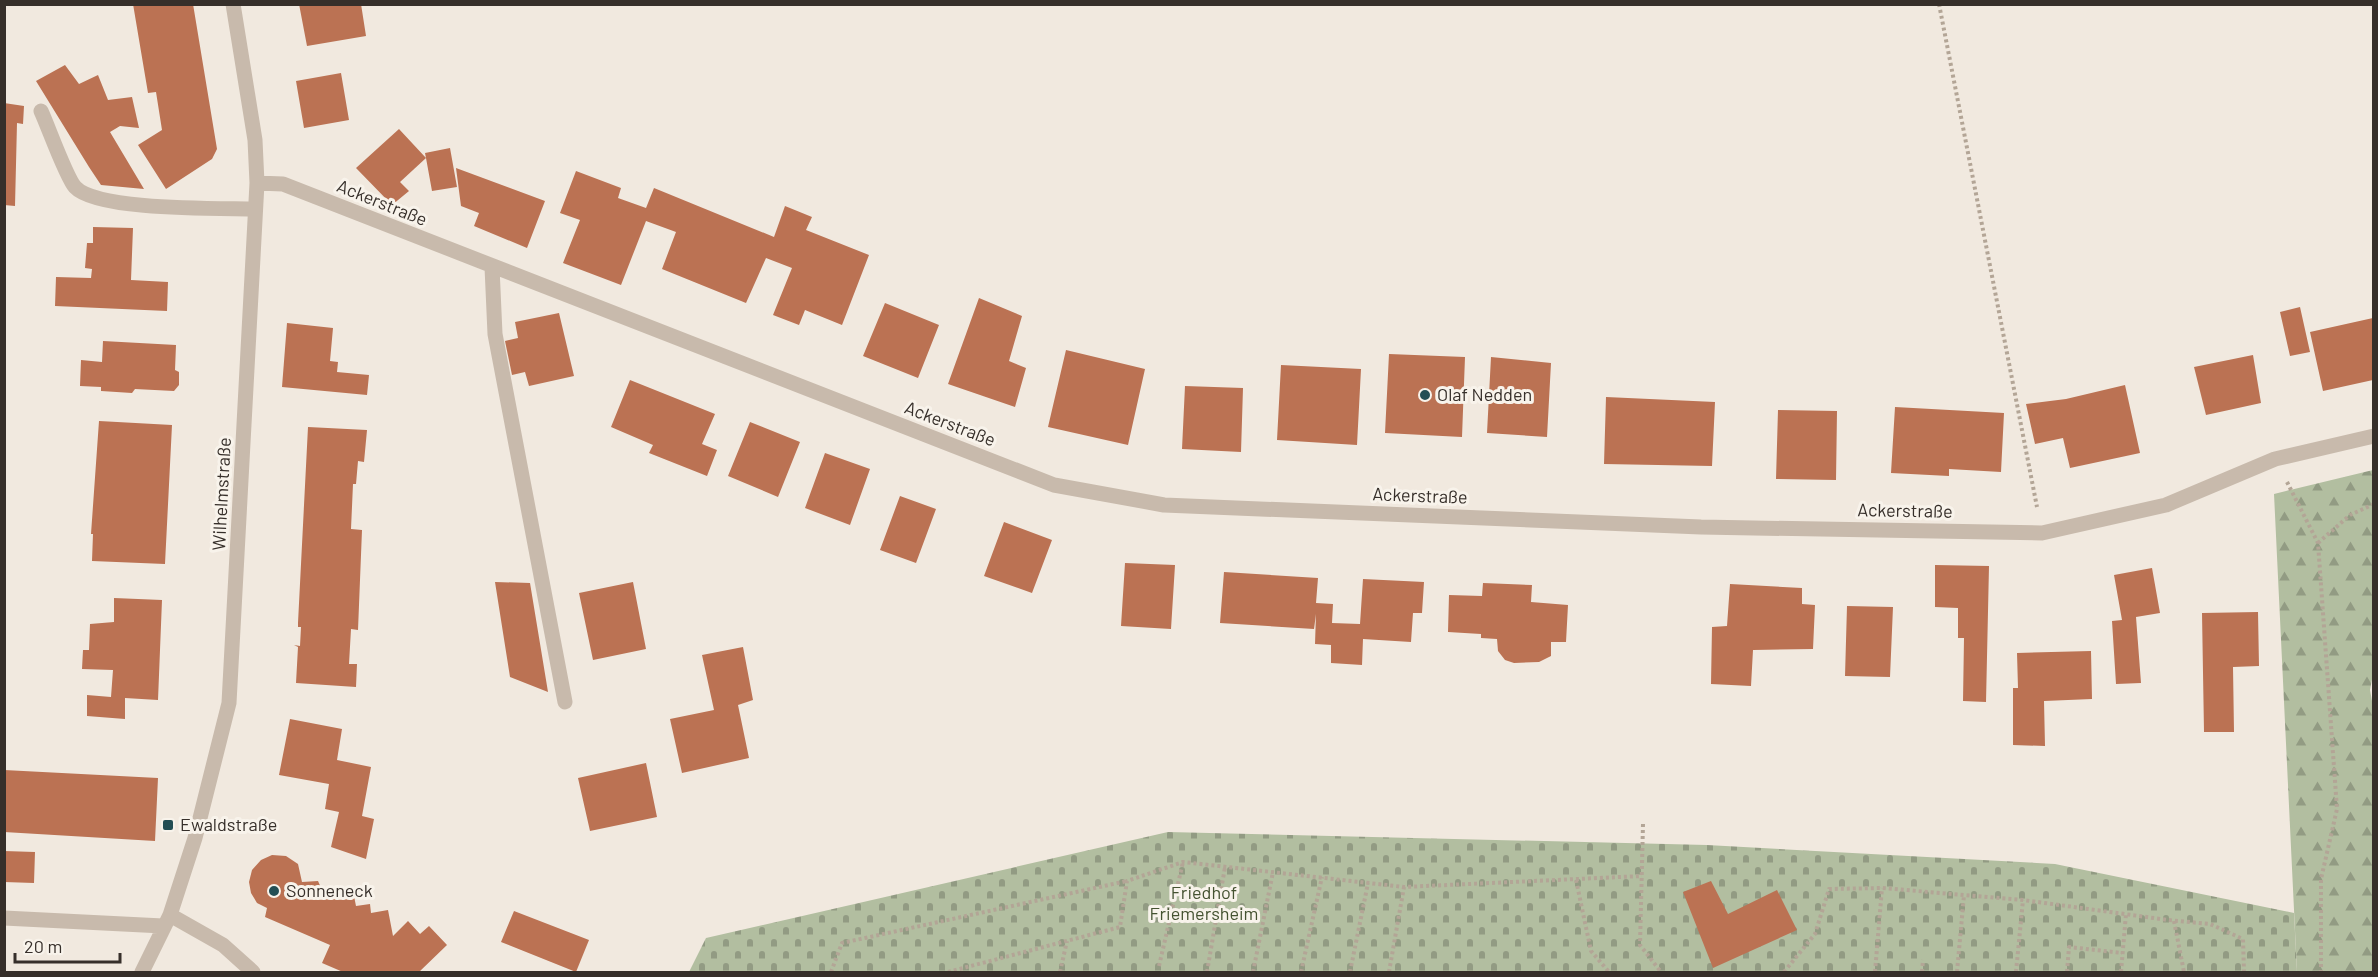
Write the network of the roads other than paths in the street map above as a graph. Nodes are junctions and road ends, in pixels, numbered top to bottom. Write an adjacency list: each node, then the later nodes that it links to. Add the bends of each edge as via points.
1 (233, 4): 3 (street, Wilhelmstraße, via 255,140)
2 (41, 111): 4 (street, via 74,186 88,196 160,206)
3 (257, 183): 4 (street, Wilhelmstraße); 5 (street, Ackerstraße, via 283,184)
4 (255, 209): 9 (street, Wilhelmstraße, via 229,703 205,805)
5 (492, 267): 6 (street, Ackerstraße, via 1054,485 1164,505 1701,527 2042,533 2166,505 2275,459); 7 (street, via 495,334)
6 (2373, 436)
7 (565, 702)
8 (4, 918): 9 (street)
9 (167, 921): 10 (street, Wilhelmstraße); 11 (street, via 223,945)
10 (142, 972)
11 (253, 972)

